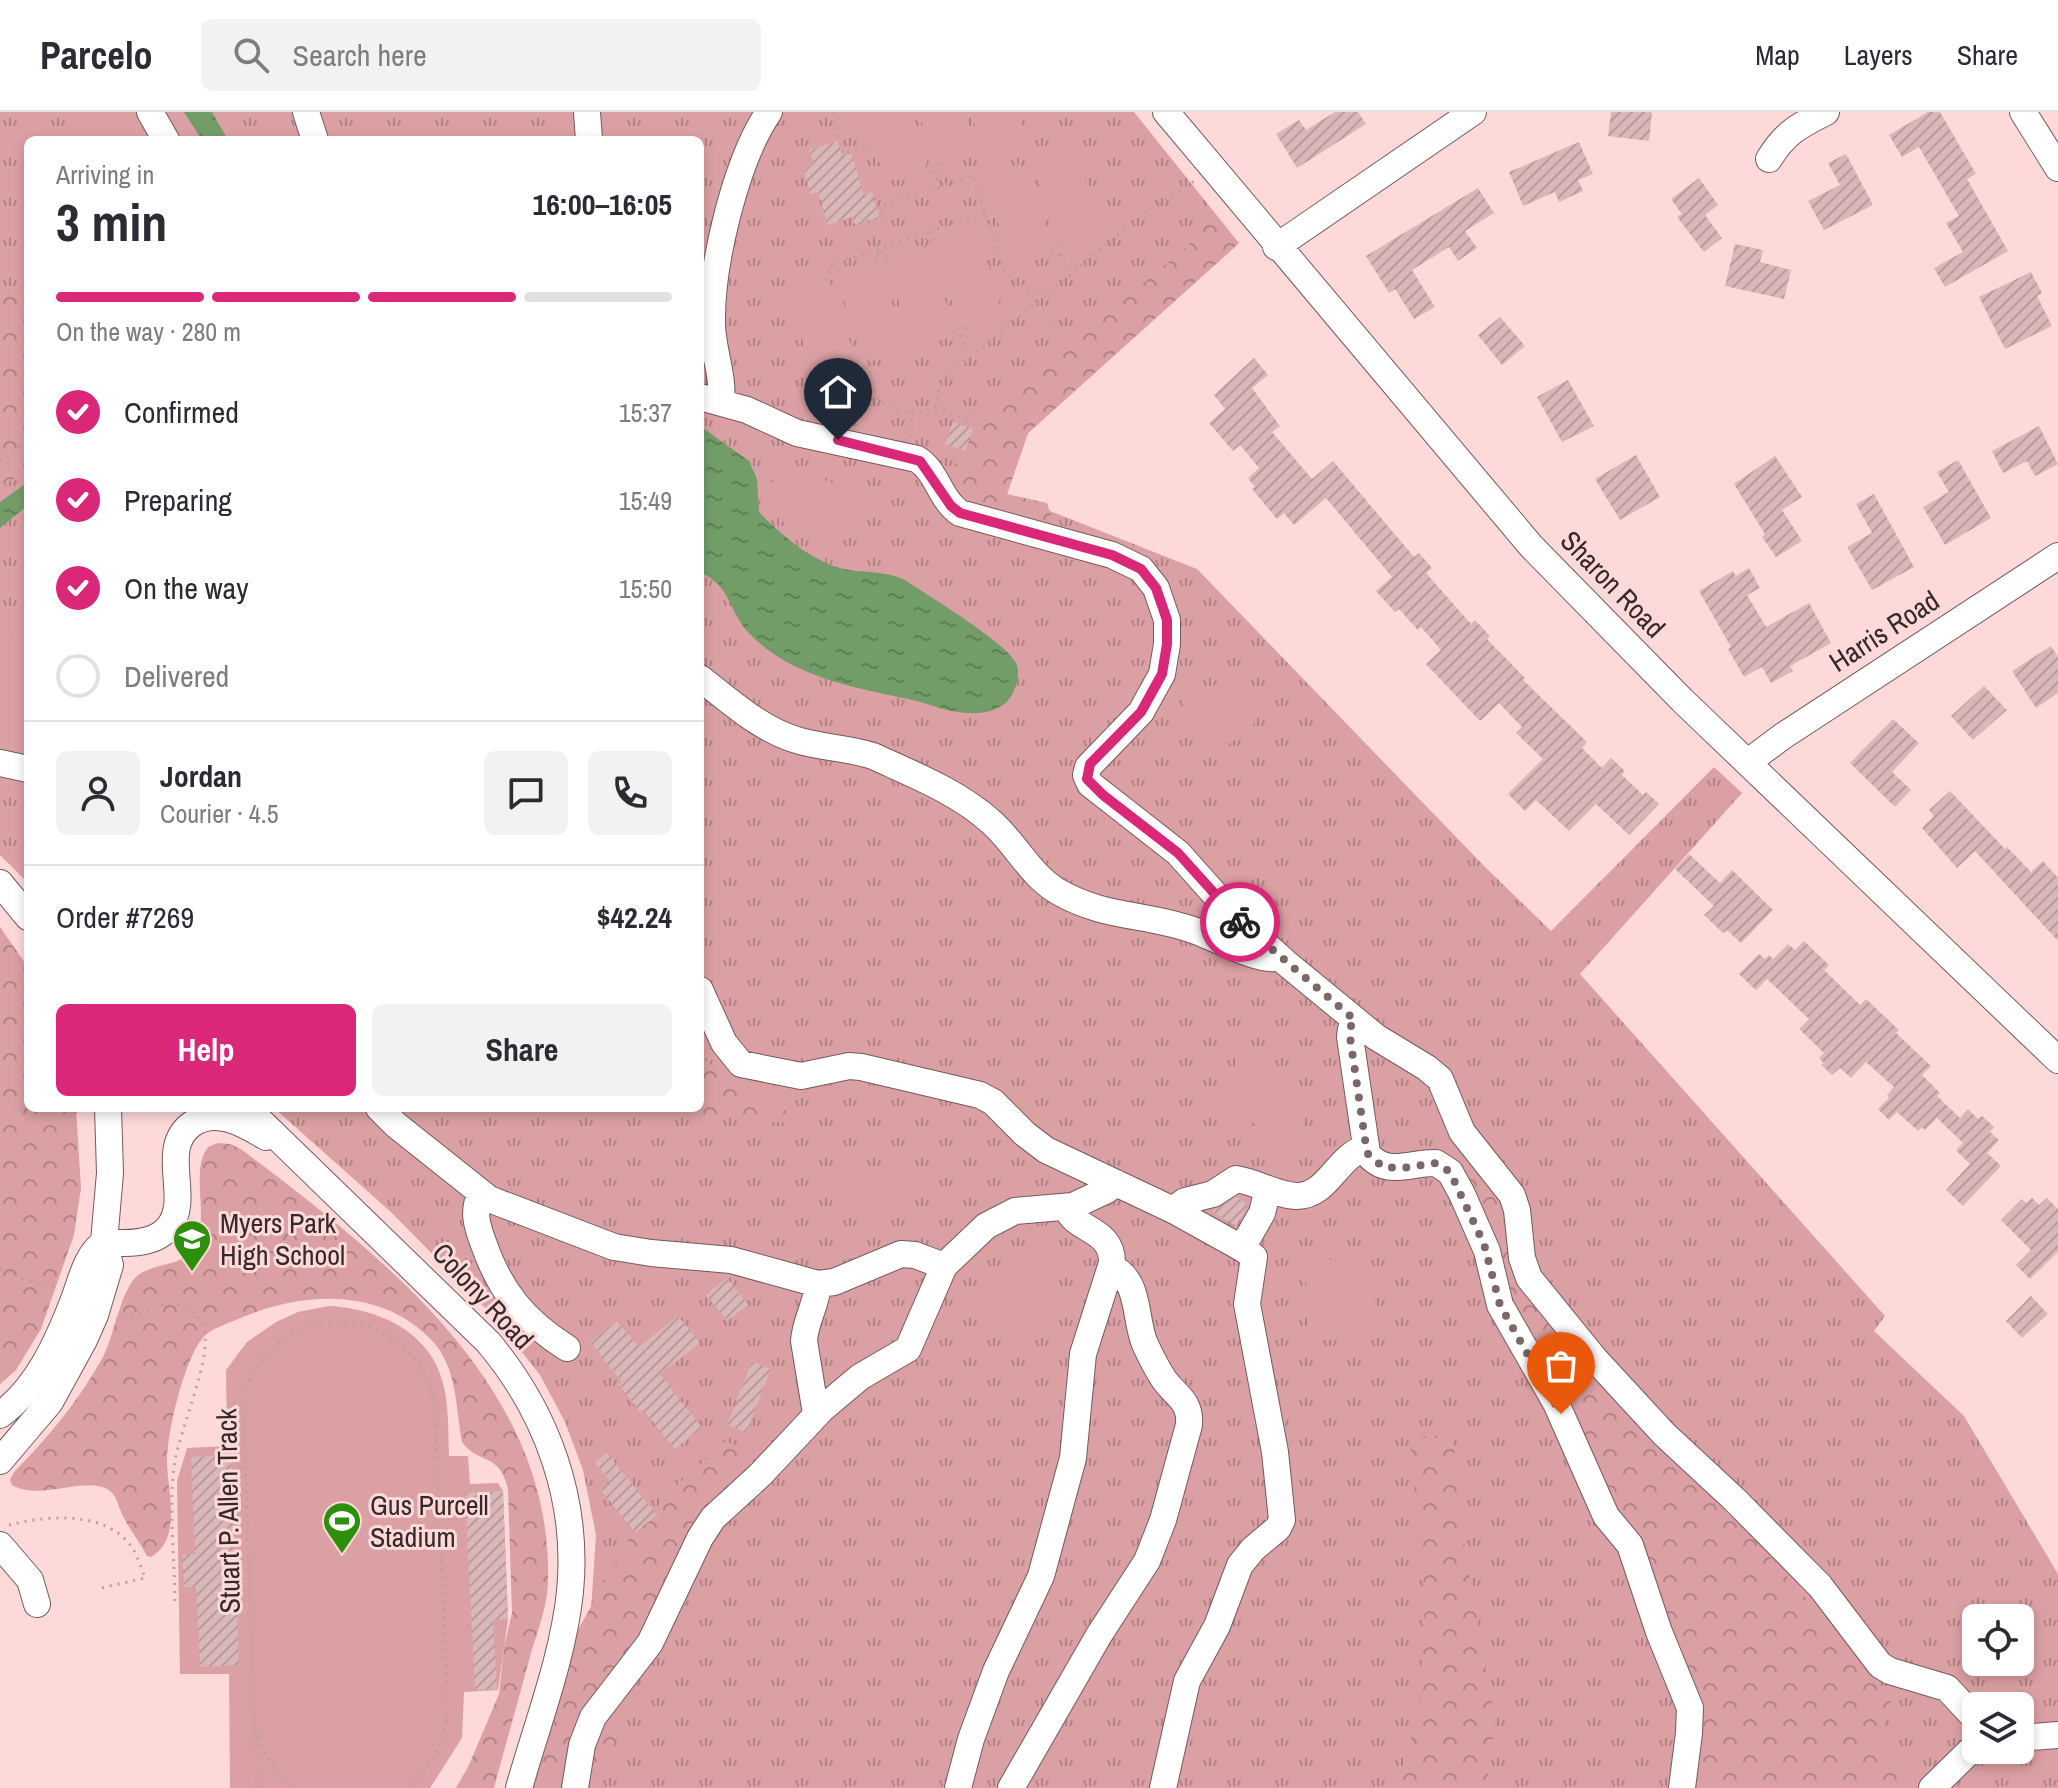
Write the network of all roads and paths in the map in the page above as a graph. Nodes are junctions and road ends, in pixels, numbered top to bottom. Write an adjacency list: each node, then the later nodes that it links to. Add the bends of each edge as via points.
1 (150, 112): 10 (street)
2 (306, 112): 11 (street)
3 (587, 112): 12 (street)
4 (769, 112): 53 (street, via 746,156 717,272 712,323 721,383)
5 (833, 112): 13 (path, via 843,154)
6 (1166, 112): 18 (street, Sharon Road)
7 (1473, 112): 31 (street)
8 (1826, 112): 14 (street, via 1782,138)
9 (2023, 112): 17 (street)
10 (164, 136)
11 (314, 136)
12 (589, 136)
13 (873, 144)
14 (1769, 159)
15 (939, 163): 19 (path)
16 (925, 167): 19 (path)
17 (2058, 168)
18 (1212, 169): 22 (path); 31 (street, Sharon Road)
19 (936, 175): 20 (path)
20 (940, 187): 21 (path, via 973,176); 23 (path, via 881,206 884,216)
21 (985, 213): 26 (path); 28 (path)
22 (1145, 213)
23 (869, 221): 25 (path); 33 (path)
24 (998, 223): 26 (path)
25 (859, 224)
26 (989, 226): 39 (path)
27 (1128, 226): 41 (path)
28 (927, 233): 29 (path); 32 (path); 33 (path)
29 (937, 243)
30 (1063, 247): 35 (path)
31 (1276, 247): 62 (street, Sharon Road, via 1531,546)
32 (925, 248)
33 (879, 249): 36 (path); 37 (path); 38 (path)
34 (1051, 250): 35 (path)
35 (1061, 256): 41 (path)
36 (889, 259)
37 (876, 263)
38 (831, 265): 42 (path); 43 (path)
39 (1002, 265): 40 (path); 44 (path, via 1006,275)
40 (989, 269)
41 (1073, 273): 44 (path)
42 (840, 274)
43 (826, 280)
44 (1038, 302): 46 (path); 49 (path)
45 (965, 327): 48 (path)
46 (1058, 327)
47 (953, 331): 48 (path)
48 (962, 336): 49 (path)
49 (970, 358): 55 (path, via 944,376)
50 (868, 359): 52 (path)
51 (854, 364): 52 (path)
52 (865, 368): 56 (path, via 882,405)
53 (710, 400): 58 (street, via 797,433)
54 (970, 407): 55 (path, via 966,419)
55 (936, 408): 56 (path)
56 (912, 413): 58 (path)
57 (24, 443): 59 (path)
58 (910, 457): 67 (street, via 924,464 960,513 1112,555 1150,578 1167,620 1162,674 1141,712 1090,764 1087,779 1178,853)
59 (0, 461)
60 (2058, 556): 62 (street, Harris Road)
61 (704, 681): 67 (street, via 781,735 873,756 967,803 1002,832 1045,883 1077,902 1184,927 1266,959)
62 (1748, 762): 70 (street, Sharon Road)
63 (0, 763): 64 (street)
64 (24, 768)
65 (0, 883): 66 (street)
66 (24, 912)
67 (1278, 956): 69 (street)
68 (704, 999): 76 (street, via 724,1043 741,1064 801,1076 861,1067 980,1095 1046,1150)
69 (1355, 1020): 74 (street, via 1350,1037); 101 (street, via 1440,1079 1462,1132 1512,1195 1529,1278 1594,1358 1805,1570 1880,1665 1947,1688)
70 (2058, 1060)
71 (108, 1112): 81 (street)
72 (251, 1112): 75 (street, Colony Road)
73 (383, 1112): 78 (street)
74 (1366, 1148): 77 (street, via 1352,1153 1308,1194); 114 (street, via 1383,1167 1441,1164 1462,1194 1487,1251 1500,1305 1556,1403 1606,1516 1627,1539 1685,1691 1690,1721)
75 (302, 1161): 81 (street, Colony Road, via 241,1123 201,1119 187,1128 176,1148 177,1208 170,1227 152,1239); 109 (street, Colony Road, via 488,1342 537,1413 555,1459 570,1532 570,1593)
76 (1116, 1183): 79 (street); 80 (street)
77 (1268, 1189): 80 (street, via 1236,1179); 82 (street, via 1262,1213)
78 (481, 1194): 87 (street, via 614,1247 731,1260); 89 (street, via 477,1223 504,1291)
79 (1067, 1208): 83 (street, via 1023,1209 1001,1216); 84 (street, via 1109,1245)
80 (1173, 1210): 82 (street)
81 (104, 1242): 93 (street, via 88,1260 43,1367); 94 (street, via 110,1265 84,1340 50,1402)
82 (1242, 1248): 113 (street, via 1254,1259 1247,1304 1282,1516 1278,1528 1240,1565 1217,1626 1187,1681)
83 (944, 1266): 87 (street, via 901,1254); 91 (street, via 911,1346)
84 (1111, 1267): 111 (street, via 1083,1354 1073,1458 1041,1576 996,1671); 112 (street, via 1131,1287 1143,1340 1160,1374 1187,1405 1187,1432 1147,1561)
85 (0, 1268): 86 (path, via 42,1285)
86 (64, 1284)
87 (818, 1284): 90 (street, via 804,1334)
88 (111, 1320): 98 (path, via 176,1304 194,1313 205,1333 175,1463)
89 (567, 1348)
90 (809, 1371): 91 (street); 92 (street)
91 (851, 1384): 92 (street)
92 (816, 1414): 110 (street, via 709,1522 650,1643 593,1717)
93 (0, 1415)
94 (0, 1461)
95 (2, 1536): 96 (path, via 14,1523 76,1518 123,1536 145,1578); 97 (street, via 30,1580)
96 (96, 1589)
97 (37, 1604)
98 (175, 1606)
99 (468, 1625): 100 (path)
100 (469, 1633)
101 (1962, 1704)
102 (254, 1714): 106 (path, Stuart P. Allen Track); 107 (path, Stuart P. Allen Track, via 263,1750); 108 (path, Stuart P. Allen Track, via 242,1424 248,1385 264,1357 294,1332 331,1321 368,1325 386,1333 416,1360 434,1397 436,1416 446,1726 433,1761)
103 (2058, 1735): 104 (street)
104 (2034, 1737)
105 (1962, 1759): 115 (street)
106 (257, 1788)
107 (294, 1788)
108 (408, 1788)
109 (519, 1788)
110 (575, 1788)
111 (958, 1788)
112 (1011, 1788)
113 (1163, 1788)
114 (1682, 1788)
115 (1932, 1788)

